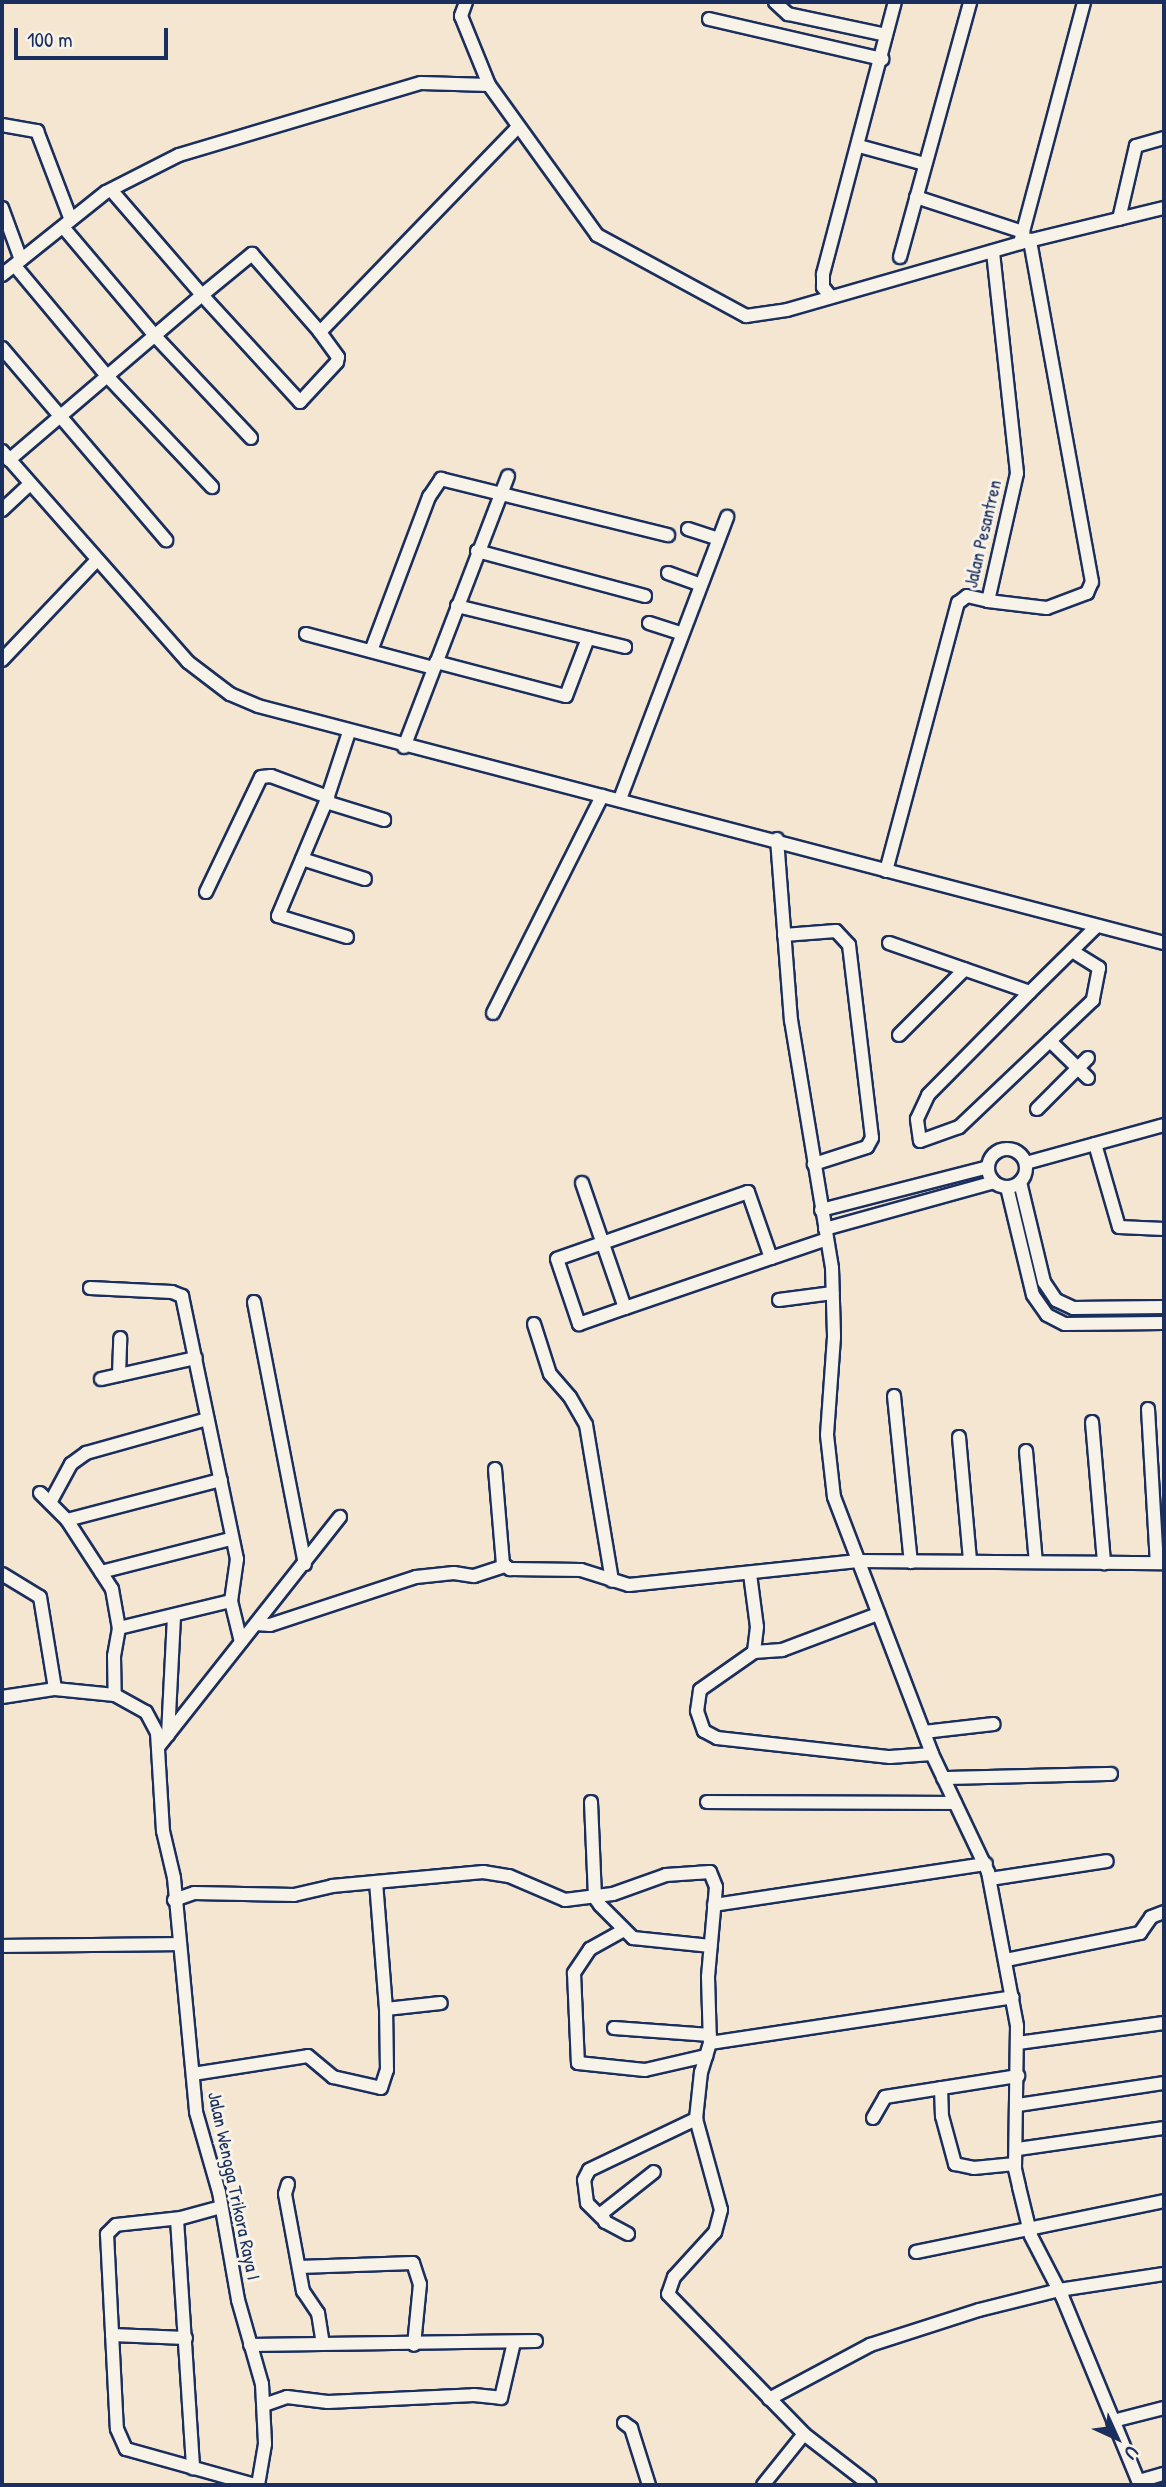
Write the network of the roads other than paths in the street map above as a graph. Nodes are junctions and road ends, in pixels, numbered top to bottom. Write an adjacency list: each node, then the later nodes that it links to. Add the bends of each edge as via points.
1 (467, 2): 9 (street, via 461,16)
2 (775, 2): 7 (street, via 788,14)
3 (895, 2): 7 (street)
4 (970, 2): 14 (street)
5 (1084, 2): 21 (street)
6 (709, 19): 8 (street)
7 (886, 35): 8 (street)
8 (882, 60): 13 (street)
9 (489, 85): 11 (street); 15 (street, via 421,83 286,120 178,155)
10 (2, 125): 20 (street, via 37,131)
11 (518, 127): 27 (street, via 597,235 724,306 752,316); 28 (street)
12 (1164, 138): 19 (street, via 1136,146)
13 (859, 146): 14 (street); 27 (street, via 823,274 823,287)
14 (925, 164): 16 (street)
15 (112, 191): 20 (street); 26 (street)
16 (916, 197): 21 (street); 23 (street)
17 (2, 208): 24 (street)
18 (1164, 208): 19 (street)
19 (1119, 219): 21 (street)
20 (67, 223): 24 (street); 29 (street)
21 (1025, 239): 22 (street); 50 (street, via 1091,588 1047,608)
22 (993, 251): 27 (street); 50 (street, Jalan Pesantren, via 1017,473)
23 (900, 257)
24 (18, 263): 25 (street); 31 (street)
25 (2, 275)
26 (202, 296): 28 (street, via 252,254); 28 (street, via 300,402 337,362); 29 (street)
27 (831, 297)
28 (320, 332)
29 (155, 336): 31 (street); 33 (street)
30 (2, 348): 32 (street)
31 (107, 376): 32 (street); 37 (street)
32 (60, 417): 34 (street); 44 (street)
33 (251, 438)
34 (6, 455): 36 (street)
35 (508, 476): 38 (street)
36 (30, 484): 39 (street); 46 (street)
37 (212, 487)
38 (501, 491): 42 (street); 45 (street); 57 (street, via 444,477 436,484)
39 (2, 510)
40 (727, 517): 43 (street)
41 (688, 529): 43 (street)
42 (668, 535)
43 (718, 539): 48 (street)
44 (166, 540)
45 (477, 551): 49 (street); 51 (street)
46 (96, 561): 58 (street); 60 (street, via 210,680 258,706)
47 (668, 573): 48 (street)
48 (701, 585): 54 (street)
49 (645, 596)
50 (988, 601): 68 (street, Jalan Pesantren, via 967,596 958,603)
51 (457, 606): 55 (street); 59 (street)
52 (649, 623): 54 (street)
53 (306, 634): 57 (street)
54 (682, 634): 63 (street)
55 (588, 638): 56 (street); 59 (street, via 566,696)
56 (625, 648)
57 (371, 651): 59 (street)
58 (2, 660)
59 (435, 665): 61 (street)
60 (349, 732): 61 (street); 64 (street)
61 (404, 747): 62 (street)
62 (602, 796): 63 (street); 79 (street)
63 (620, 799): 66 (street)
64 (327, 800): 65 (street); 67 (street); 70 (street, via 271,776 261,777)
65 (384, 820)
66 (777, 839): 68 (street); 72 (street)
67 (302, 859): 69 (street); 73 (street, via 278,916)
68 (886, 872): 71 (street)
69 (365, 879)
70 (206, 892)
71 (1097, 926): 75 (street); 76 (street)
72 (784, 935): 88 (street); 88 (street, via 836,931 849,945 872,1138 867,1147)
73 (347, 937)
74 (889, 943): 77 (street)
75 (1164, 943)
76 (1072, 951): 78 (street); 81 (street, via 1096,963 1098,992)
77 (965, 969): 78 (street); 80 (street)
78 (1030, 992): 81 (street, via 920,1106 919,1139 959,1127)
79 (494, 1013)
80 (899, 1035)
81 (1050, 1041): 83 (street)
82 (1088, 1058): 83 (street)
83 (1084, 1073): 84 (street)
84 (1037, 1109)
85 (1164, 1125): 86 (street)
86 (1094, 1144): 87 (street); 97 (street, via 1119,1227)
87 (1026, 1163): 89 (street, via 1018,1152 1005,1149 993,1154); 91 (street)
88 (814, 1164): 96 (street)
89 (988, 1167): 90 (street); 93 (street)
90 (994, 1182): 94 (street); 95 (street)
91 (1020, 1182): 94 (street); 100 (street)
92 (582, 1183): 99 (street)
93 (917, 1185): 95 (street); 96 (street)
94 (1007, 1187): 101 (street)
95 (922, 1202): 98 (street)
96 (821, 1210): 98 (street)
97 (1164, 1229)
98 (826, 1234): 102 (street); 104 (street)
99 (603, 1243): 102 (street, via 748,1192); 108 (street); 108 (street, via 557,1259 579,1324)
100 (1036, 1250): 101 (street); 107 (street, via 1048,1292 1066,1306)
101 (1023, 1253): 109 (street, via 1033,1295 1053,1319 1065,1324)
102 (771, 1258): 108 (street)
103 (90, 1288): 112 (street, via 183,1296)
104 (833, 1293): 105 (street); 128 (street, via 829,1465 834,1497)
105 (779, 1300)
106 (254, 1302): 134 (street)
107 (1164, 1307)
108 (625, 1308)
109 (1164, 1323)
110 (534, 1324): 139 (street, via 550,1374 586,1425)
111 (120, 1338): 113 (street)
112 (196, 1358): 113 (street); 117 (street)
113 (119, 1375): 114 (street)
114 (101, 1379)
115 (894, 1396): 130 (street)
116 (1148, 1409): 133 (street)
117 (208, 1419): 122 (street); 124 (street, via 86,1454 71,1464)
118 (1092, 1422): 132 (street)
119 (958, 1437): 129 (street)
120 (1026, 1451): 131 (street)
121 (495, 1469): 135 (street)
122 (221, 1480): 126 (street); 127 (street)
123 (40, 1493): 124 (street)
124 (51, 1501): 126 (street)
125 (340, 1517): 134 (street)
126 (67, 1520): 136 (street)
127 (230, 1539): 136 (street); 140 (street, via 237,1559)
128 (858, 1561): 130 (street); 138 (street); 141 (street)
129 (970, 1561): 130 (street); 131 (street)
130 (911, 1562)
131 (1036, 1562): 132 (street)
132 (1104, 1563): 133 (street)
133 (1161, 1563)
134 (305, 1564): 143 (street)
135 (505, 1566): 139 (street, via 581,1570); 143 (street, via 474,1576 416,1577 270,1625)
136 (101, 1572): 144 (street, via 117,1602)
137 (2, 1574): 147 (street, via 40,1597)
138 (750, 1574): 139 (street, via 629,1585); 146 (street, via 757,1627)
139 (612, 1581)
140 (231, 1601): 142 (street); 145 (street)
141 (878, 1614): 146 (street, via 782,1650); 151 (street)
142 (174, 1615): 144 (street); 152 (street)
143 (256, 1624): 145 (street)
144 (119, 1628): 148 (street)
145 (241, 1642): 152 (street)
146 (754, 1652): 154 (street, via 700,1690 697,1711 704,1731 717,1738 890,1757)
147 (55, 1689): 148 (street); 149 (street)
148 (115, 1695): 153 (street, Jalan Wengga Trikora Raya I, via 146,1712)
149 (2, 1697)
150 (994, 1724): 151 (street)
151 (924, 1732): 154 (street)
152 (168, 1735): 153 (street)
153 (159, 1746): 165 (street, Jalan Wengga Trikora Raya I, via 162,1818)
154 (932, 1754): 156 (street)
155 (1111, 1774): 156 (street)
156 (943, 1778): 159 (street)
157 (591, 1802): 164 (street)
158 (707, 1802): 159 (street)
159 (955, 1802): 161 (street)
160 (1107, 1861): 162 (street)
161 (986, 1864): 162 (street); 166 (street)
162 (990, 1879): 172 (street)
163 (376, 1882): 164 (street, via 483,1872 509,1876 557,1898); 165 (street, via 286,1896 194,1893); 175 (street)
164 (595, 1898): 166 (street, via 666,1875 706,1870 715,1882); 168 (street)
165 (174, 1900): 169 (street, Jalan Wengga Trikora Raya I)
166 (714, 1905): 171 (street)
167 (1164, 1912): 172 (street, via 1151,1917 1140,1933)
168 (624, 1930): 171 (street, via 641,1940); 180 (street, via 590,1949 574,1973 578,2063 645,2070)
169 (180, 1944): 170 (street); 181 (street, Jalan Wengga Trikora Raya I)
170 (2, 1946)
171 (711, 1946): 178 (street)
172 (1006, 1960): 173 (street)
173 (1013, 1997): 178 (street); 179 (street)
174 (441, 2003): 175 (street)
175 (386, 2009): 181 (street, via 387,2070 381,2088 334,2077 308,2056)
176 (1164, 2023): 179 (street)
177 (614, 2028): 178 (street)
178 (710, 2039): 180 (street)
179 (1018, 2043): 182 (street)
180 (706, 2056): 187 (street)
181 (193, 2074): 194 (street, Jalan Wengga Trikora Raya I, via 195,2112)
182 (1018, 2076): 184 (street); 185 (street)
183 (1164, 2083): 185 (street)
184 (941, 2088): 186 (street, via 885,2097); 190 (street, via 955,2164 974,2168)
185 (1018, 2105): 189 (street)
186 (873, 2118)
187 (696, 2119): 195 (street, via 589,2170 584,2180 587,2203); 210 (street, via 722,2210 720,2222 674,2277 668,2294)
188 (1164, 2128): 189 (street)
189 (1018, 2149): 190 (street)
190 (1015, 2164): 197 (street)
191 (654, 2172): 195 (street, via 607,2207)
192 (288, 2184): 200 (street, via 285,2194)
193 (1164, 2201): 197 (street)
194 (221, 2207): 196 (street); 208 (street, Jalan Wengga Trikora Raya I)
195 (602, 2218): 198 (street)
196 (177, 2219): 203 (street, via 116,2225 107,2234); 204 (street)
197 (1028, 2225): 199 (street); 202 (street)
198 (628, 2234)
199 (916, 2252)
200 (299, 2267): 207 (street, via 305,2298 318,2314); 209 (street, via 413,2263 420,2284)
201 (1164, 2274): 202 (street)
202 (1059, 2290): 210 (street, via 870,2345); 213 (street)
203 (112, 2335): 204 (street); 216 (street, via 120,2443 136,2453)
204 (186, 2338): 216 (street)
205 (536, 2341): 206 (street)
206 (514, 2342): 209 (street); 211 (street, via 501,2398 474,2395 328,2402 292,2397)
207 (323, 2343): 208 (street); 209 (street)
208 (250, 2345): 211 (street, Jalan Wengga Trikora Raya I)
209 (414, 2345)
210 (769, 2399): 215 (street)
211 (264, 2405): 219 (street, Jalan Wengga Trikora Raya I)
212 (1164, 2408): 213 (street)
213 (1113, 2421): 218 (street)
214 (624, 2423): 220 (street, via 631,2428)
215 (804, 2434): 221 (street); 222 (street)
216 (193, 2468): 219 (street)
217 (1164, 2474): 218 (street)
218 (1140, 2483)
219 (257, 2485)
220 (649, 2485)
221 (763, 2485)
222 (870, 2485)

